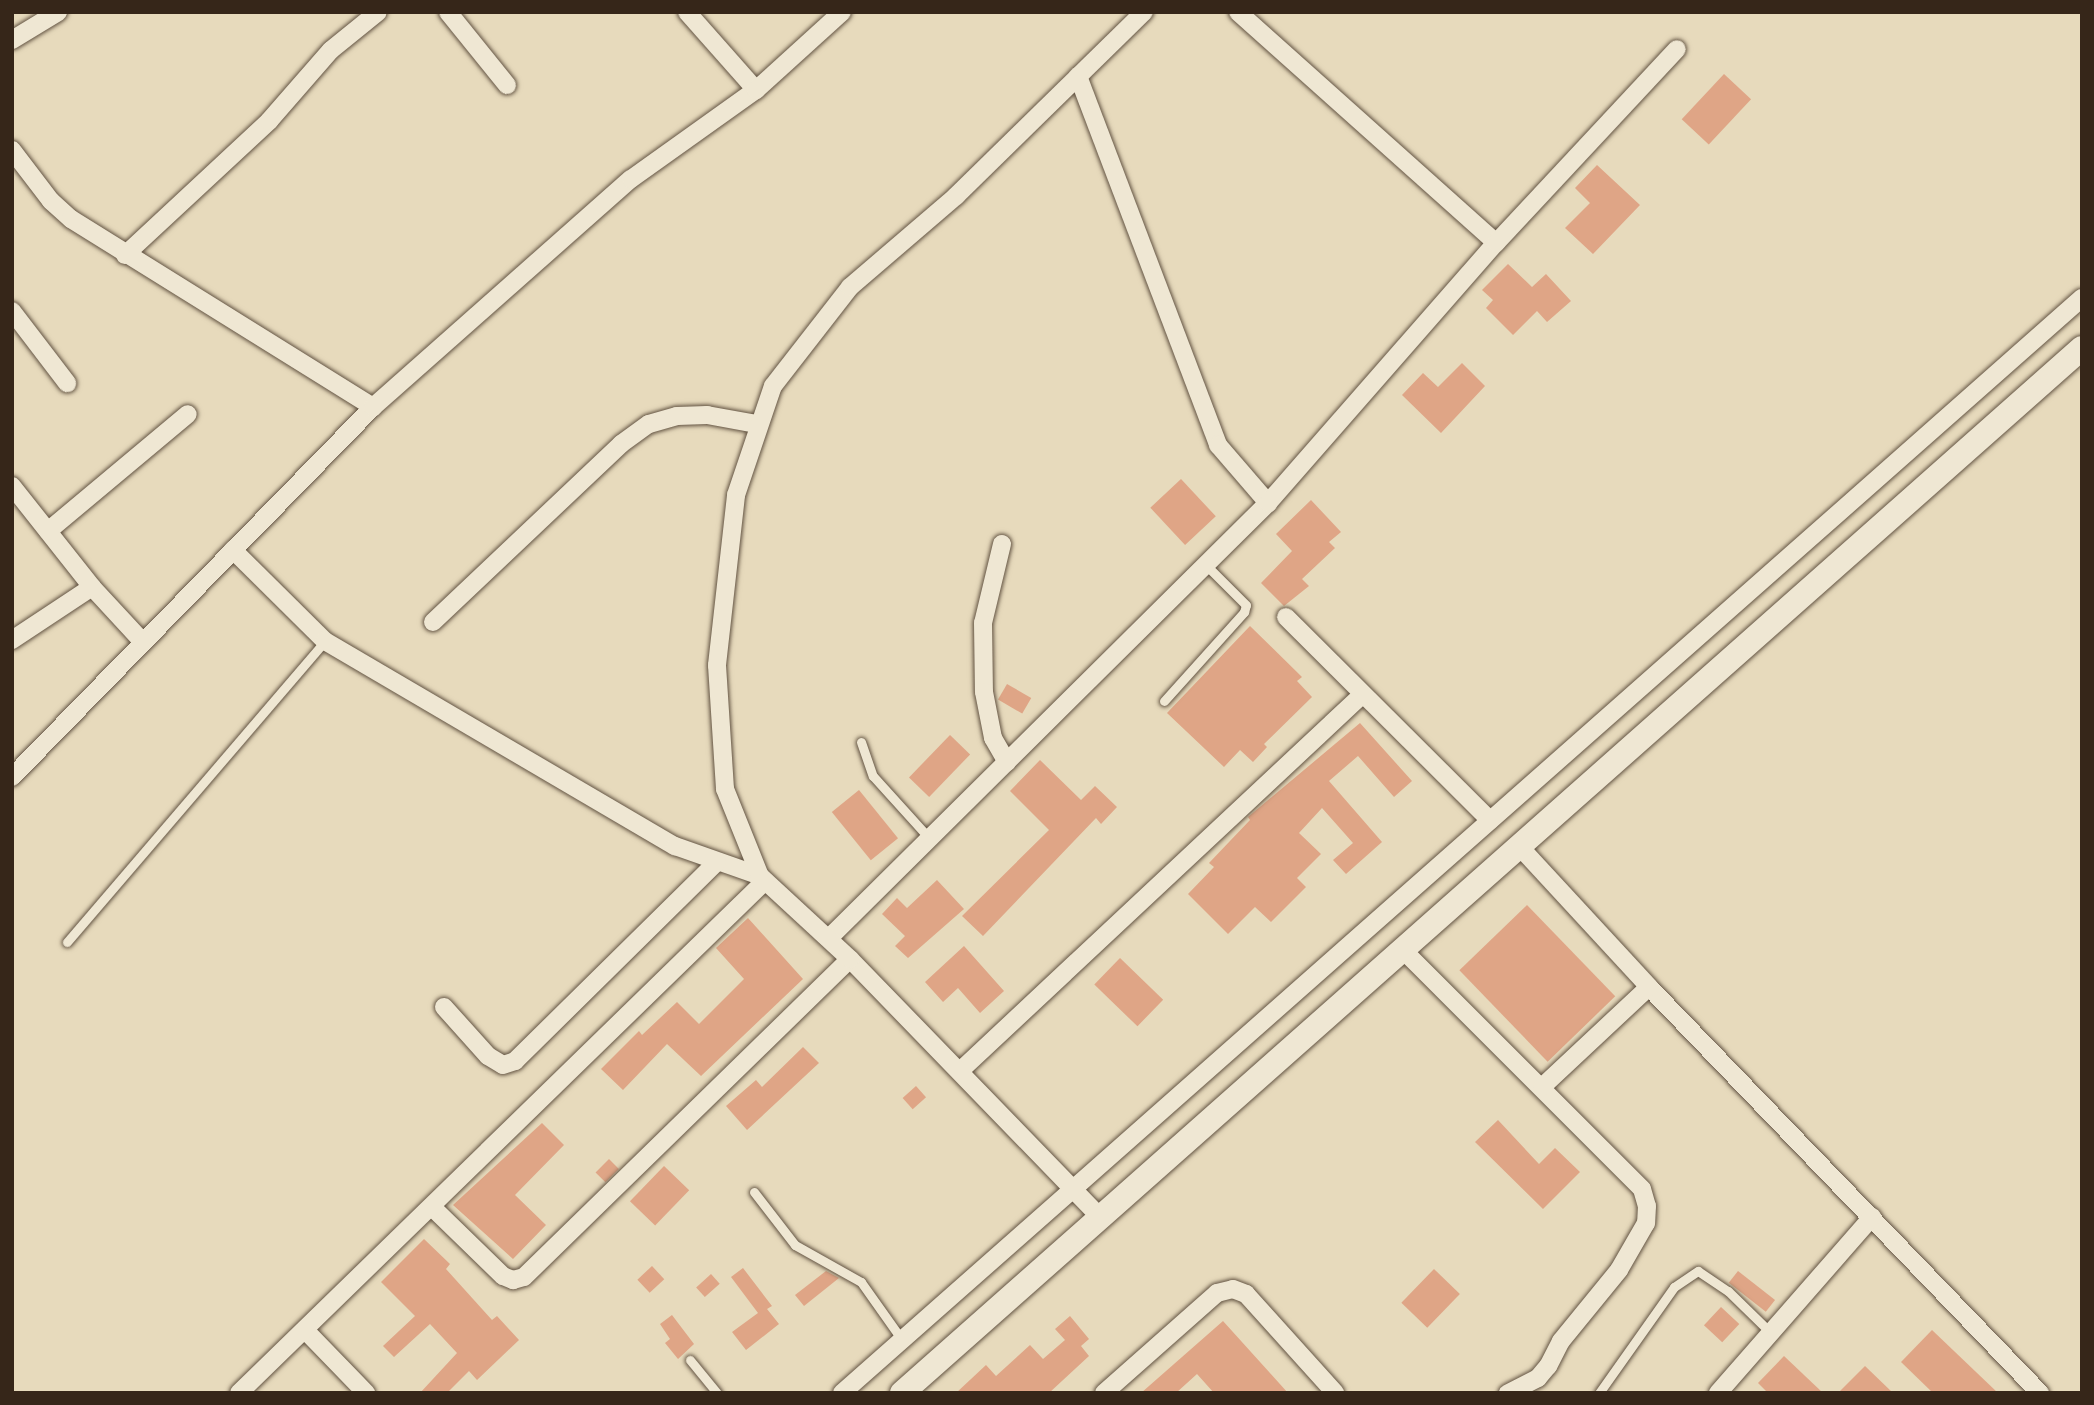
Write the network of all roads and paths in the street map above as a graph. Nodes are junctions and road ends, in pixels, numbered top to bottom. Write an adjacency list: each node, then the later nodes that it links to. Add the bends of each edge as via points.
1 (58, 12): 10 (street)
2 (377, 12): 17 (street, via 331,50 269,121)
3 (448, 12): 13 (street)
4 (687, 12): 14 (street)
5 (842, 12): 14 (street)
6 (1117, 12): 9 (street)
7 (1144, 12): 9 (street)
8 (1238, 12): 16 (street)
9 (1130, 26): 12 (street)
10 (12, 40)
11 (1677, 48): 16 (street)
12 (1078, 76): 24 (street, via 956,196 850,287 773,386); 26 (street, via 1218,445)
13 (507, 85)
14 (756, 90): 22 (street, via 631,179)
15 (12, 150): 17 (street, via 51,201)
16 (1496, 243): 26 (street)
17 (125, 255): 22 (street)
18 (2082, 298): 42 (street)
19 (12, 311): 21 (street)
20 (2082, 348): 44 (main road)
21 (67, 383)
22 (373, 407): 29 (street)
23 (188, 414): 27 (street)
24 (757, 424): 33 (street, via 707,415 677,416 649,424 621,444); 46 (street, via 736,495 717,665 725,789)
25 (12, 486): 27 (street)
26 (1268, 503): 30 (street)
27 (48, 531): 31 (street)
28 (1002, 544): 40 (street, via 983,623 984,692 993,738)
29 (233, 550): 35 (street); 36 (street)
30 (1206, 565): 38 (lane, via 1246,605 1244,612); 40 (street)
31 (92, 587): 34 (street); 36 (street)
32 (1286, 617): 37 (street)
33 (433, 622)
34 (12, 640)
35 (324, 641): 45 (street, via 675,846); 48 (lane)
36 (143, 642): 41 (street)
37 (1363, 694): 42 (street); 53 (street)
38 (1164, 701)
39 (861, 742): 43 (lane, via 873,776)
40 (1007, 762): 43 (street)
41 (12, 777)
42 (1490, 820): 55 (street)
43 (929, 838): 47 (street)
44 (1519, 846): 49 (main road); 51 (street)
45 (717, 862): 46 (street); 52 (street, via 515,1062 503,1065 488,1056)
46 (762, 879): 47 (street); 57 (street)
47 (829, 938): 50 (street)
48 (67, 942)
49 (1402, 949): 54 (street); 58 (main road)
50 (850, 959): 53 (street); 57 (street, via 524,1277 513,1280 503,1276)
51 (1649, 987): 54 (street); 59 (street)
52 (444, 1007)
53 (961, 1070): 55 (street)
54 (1542, 1087): 71 (street, via 1642,1189 1646,1223 1619,1270 1561,1341 1548,1366 1538,1378)
55 (1073, 1188): 58 (street); 62 (street)
56 (754, 1192): 62 (lane, via 796,1245 860,1282)
57 (432, 1207): 60 (street)
58 (1100, 1217): 68 (main road)
59 (1872, 1217): 61 (street); 74 (street)
60 (305, 1330): 64 (street); 65 (street)
61 (1770, 1332): 72 (lane, via 1728,1291 1698,1271 1674,1287); 73 (street)
62 (902, 1340): 67 (street)
63 (690, 1360): 66 (lane)
64 (239, 1393)
65 (366, 1393)
66 (718, 1393)
67 (842, 1393)
68 (902, 1393)
69 (1104, 1393): 70 (street, via 1217,1293 1233,1289 1246,1294)
70 (1335, 1393)
71 (1508, 1393)
72 (1599, 1393)
73 (1718, 1393)
74 (2040, 1393)

